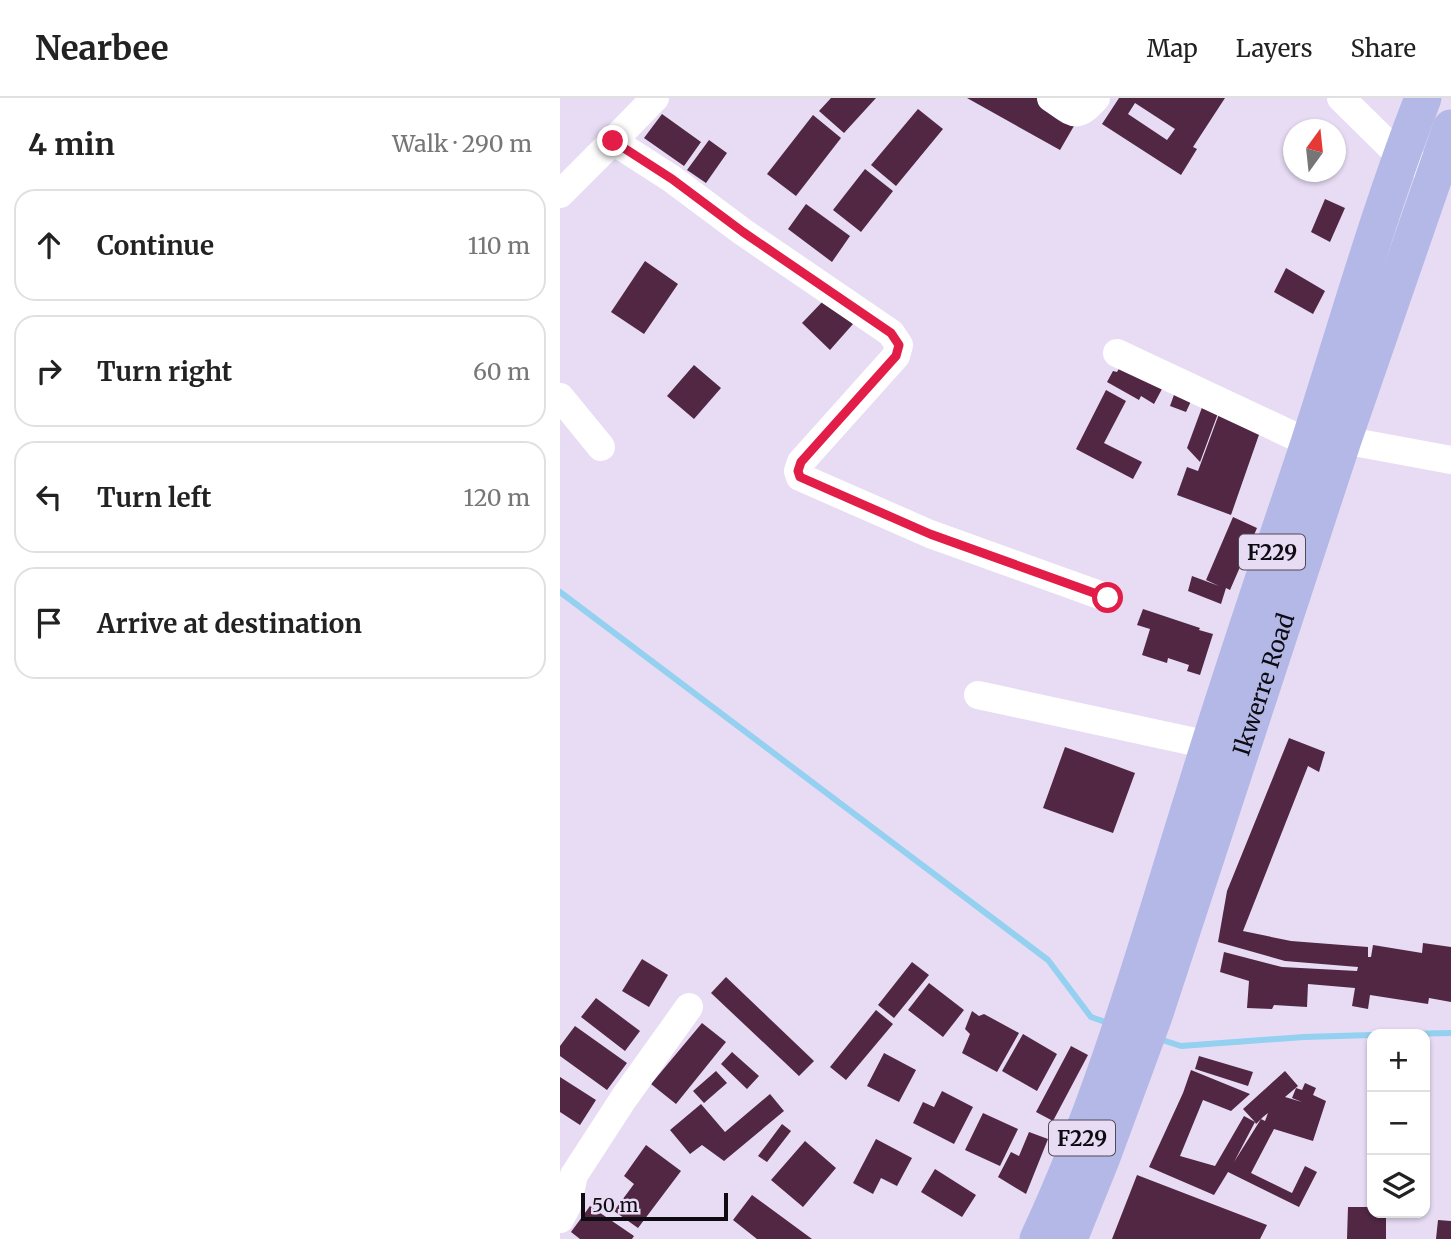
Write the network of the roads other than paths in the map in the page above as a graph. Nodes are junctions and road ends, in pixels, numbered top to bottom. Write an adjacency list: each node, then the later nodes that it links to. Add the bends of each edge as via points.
1 (655, 98): 6 (street)
2 (1051, 98): 3 (street, via 1079,113)
3 (1096, 98)
4 (1341, 98): 8 (street)
5 (1423, 98): 8 (main road, F229)
6 (613, 141): 9 (street); 15 (street, via 891,333 899,345 896,356 801,462 800,477 930,534)
7 (1446, 147): 8 (street); 12 (main road, Ikwerre Road / F229)
8 (1401, 156): 12 (main road, F229)
9 (560, 194)
10 (1117, 353): 12 (street)
11 (560, 397): 13 (street)
12 (1326, 442): 14 (street); 17 (main road, F229); 19 (main road, Ikwerre Road / F229)
13 (601, 447)
14 (1451, 460)
15 (1108, 598)
16 (978, 695): 17 (street)
17 (1209, 745): 19 (main road, F229)
18 (689, 1007): 20 (street, via 574,1175)
19 (1136, 1026): 21 (main road, Ikwerre Road / F229); 22 (main road, Ikwerre Road / F229, via 1098,1168)
20 (560, 1219)
21 (1038, 1239)
22 (1069, 1239)

